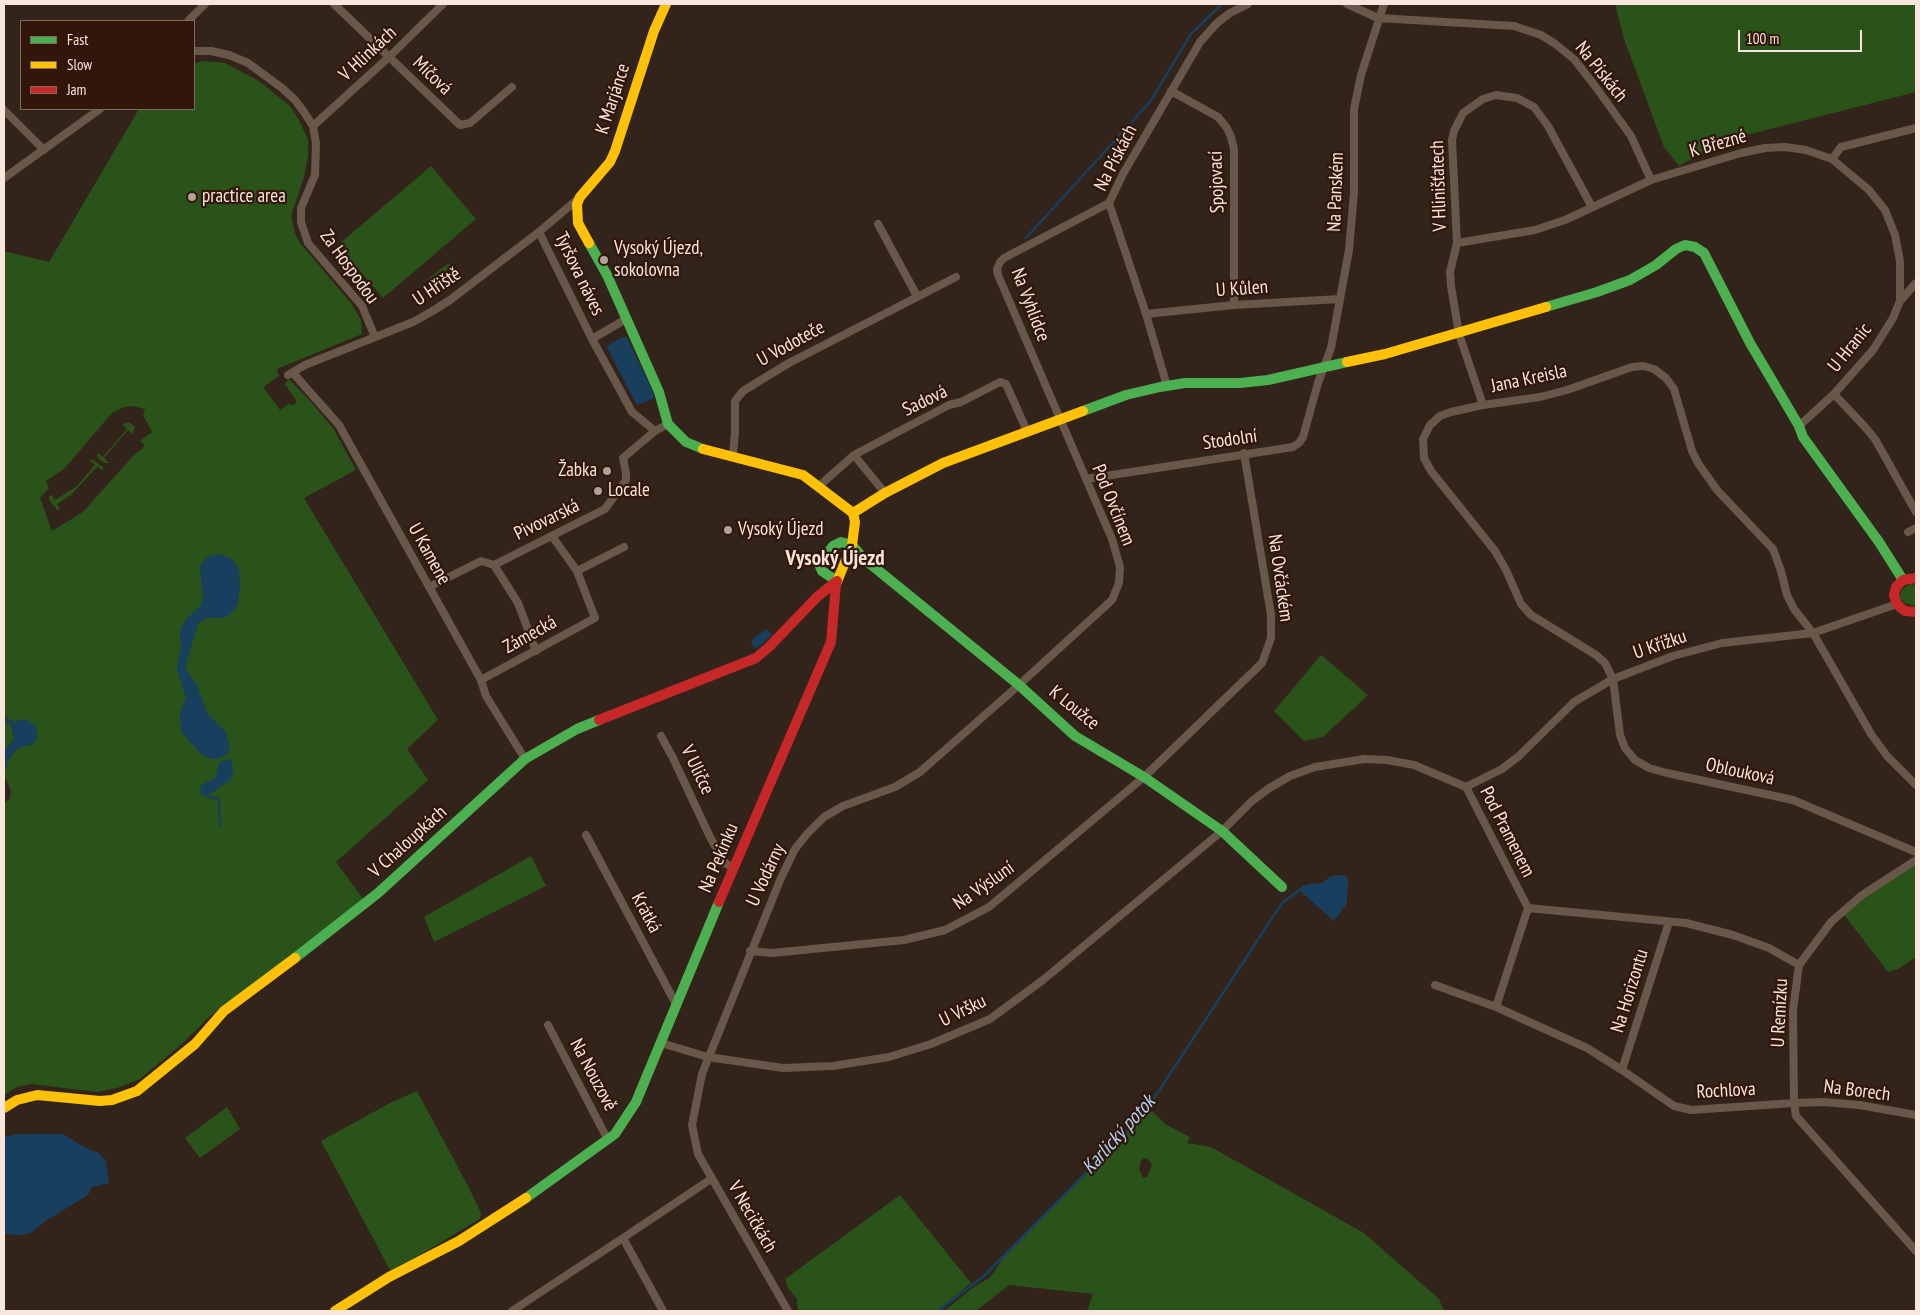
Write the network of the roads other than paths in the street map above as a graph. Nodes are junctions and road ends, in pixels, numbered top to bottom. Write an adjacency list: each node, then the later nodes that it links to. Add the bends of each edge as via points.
1 (205, 4): 9 (street)
2 (334, 4): 11 (street, Míčová)
3 (443, 4): 11 (street, V Hlinkách)
4 (666, 4): 22 (street, K Marjánce, via 615,151 603,171)
5 (1248, 4): 13 (street, Na Pískách, via 1230,13 1207,32)
6 (1347, 4): 8 (street, Na Pískách)
7 (1384, 4): 8 (street, Na Panském)
8 (1378, 18): 21 (street, Na Pískách, via 1514,26 1554,43 1574,59 1631,136); 31 (street, Na Panském, via 1354,109 1354,192 1349,250)
9 (189, 20)
10 (195, 51): 16 (street, Za Hospodou, via 229,55 248,63 295,100)
11 (389, 57): 12 (street, Míčová, via 460,125 470,123); 16 (street, V Hlinkách)
12 (512, 87)
13 (1171, 91): 23 (street, Na Pískách); 33 (street, Spojovací, via 1218,117 1231,137 1234,158)
14 (4, 110): 18 (street)
15 (99, 110): 18 (street)
16 (313, 126): 37 (street, Za Hospodou, via 315,175 301,208 301,222 308,243 362,306)
17 (1916, 128): 19 (street, via 1841,147)
18 (44, 150): 20 (street)
19 (1832, 159): 21 (street, K Březné, via 1806,150 1765,148); 32 (street, K Březné, via 1869,190 1885,210 1900,261)
20 (4, 178)
21 (1651, 180): 24 (street, K Březné)
22 (580, 197): 26 (street, Tyršova náves); 35 (street, Tyršova náves, via 576,210 578,223)
23 (1109, 203): 34 (street, Na Pískách); 44 (street, Na Vyhlídce, via 1004,258 998,265 998,275)
24 (1592, 207): 27 (street, K Březné, via 1535,230); 27 (street, V Hlinišťatech, via 1548,126 1534,107 1526,101 1496,95 1483,99 1463,113 1454,130)
25 (878, 224): 30 (street)
26 (540, 232): 37 (street, U Hřiště, via 450,300 413,322); 38 (street, Tyršova náves)
27 (1457, 243): 36 (street, V Hlinišťatech, via 1450,272)
28 (956, 277): 30 (street, U Vodoteče)
29 (1916, 283): 32 (street, U Hranic)
30 (917, 296): 51 (street, U Vodoteče, via 788,363 743,391 735,401)
31 (1340, 299): 33 (street, U Kůlen); 39 (street, Na Panském, via 1331,348)
32 (1900, 301): 42 (street, U Hranic, via 1873,350)
33 (1234, 305): 34 (street, U Kůlen)
34 (1146, 314): 41 (street, Na Pískách)
35 (626, 319): 38 (street, Tyršova náves); 45 (street, Tyršova náves, via 659,392)
36 (1458, 334): 39 (street); 43 (street, V Hlinišťatech); 46 (street, via 1630,280 1676,249 1685,245 1695,247 1704,253 1712,266 1750,342)
37 (375, 338): 40 (street, U Hřiště)
38 (592, 339): 47 (street, Tyršova náves, via 632,412)
39 (1323, 367): 41 (street, via 1268,380); 49 (street, Stodolní, via 1299,443 1293,447)
40 (290, 374): 65 (street, U Kamene, via 339,424)
41 (1167, 386): 44 (street, via 1126,395)
42 (1834, 394): 46 (street, U Hranic); 56 (street, via 1875,439)
43 (1483, 405): 68 (street, Jana Kreisla, via 1540,397 1632,367 1654,369 1674,389 1698,463 1717,490 1773,549 1794,610); 70 (street, Jana Kreisla, via 1440,416 1430,425 1423,439 1424,458 1495,551 1521,604 1531,615 1596,654 1606,663)
44 (1060, 418): 48 (street); 52 (street, Pod Ovčínem)
45 (668, 424): 47 (street); 51 (street, Tyršova náves, via 695,447)
46 (1799, 426): 63 (street, via 1803,437)
47 (655, 431): 57 (street, Pivovarská, via 623,458 626,480 605,509)
48 (1027, 431): 50 (street, Sadová, via 1006,384 1000,382); 54 (street, via 943,463)
49 (1244, 454): 52 (street, Stodolní); 75 (street, Na Ovčáckém, via 1271,615 1271,638 1262,663)
50 (854, 455): 53 (street, Sadová); 54 (street)
51 (733, 456): 53 (street, Tyršova náves, via 793,471)
52 (1086, 479): 72 (street, Pod Ovčínem, via 1112,539 1120,567 1119,583 1112,600)
53 (819, 486): 55 (street, Tyršova náves)
54 (885, 493): 55 (street)
55 (853, 512): 58 (street)
56 (1916, 512)
57 (552, 536): 60 (street, Pivovarská); 61 (street)
58 (852, 545): 64 (street); 64 (street, via 841,542 833,546 819,564 822,571); 72 (street, K Loužce, via 863,558)
59 (624, 548): 61 (street)
60 (494, 565): 65 (street, Pivovarská, via 481,560); 69 (street, via 522,610)
61 (577, 571): 69 (street, Zámecká, via 595,618)
62 (1916, 578): 63 (street)
63 (1903, 580): 66 (street, via 1895,591)
64 (837, 581): 74 (street, V Chaloupkách, via 817,596 756,658 577,729); 82 (street, Na Pekinku, via 831,642)
65 (429, 587): 71 (street, U Kamene)
66 (1897, 604): 67 (street, via 1905,611); 68 (street, U Křížku)
67 (1916, 612)
68 (1813, 633): 70 (street, U Křížku, via 1722,643 1673,656); 76 (street, via 1871,734 1887,756)
69 (536, 651): 71 (street, Zámecká)
70 (1613, 679): 77 (street, U Křížku, via 1574,702 1502,769); 80 (street, Oblouková, via 1620,735 1625,748 1635,760 1649,768 1793,800)
71 (481, 680): 74 (street, U Kamene, via 486,696)
72 (1019, 685): 75 (street, K Loužce, via 1075,736); 86 (street, U Vodárny, via 920,772 895,787 843,806 824,817 795,849)
73 (661, 736): 82 (street, V Uličce, via 710,837 725,863)
74 (525, 759): 96 (street, V Chaloupkách, via 378,893 224,1011 196,1044 137,1091 100,1101 37,1095 17,1100)
75 (1144, 777): 78 (street, K Loužce); 86 (street, Na Výsluní, via 989,907 945,930 904,940 772,953)
76 (1916, 784)
77 (1466, 787): 78 (street, Pod Pramenem, via 1414,765 1364,759 1339,762 1290,776 1268,789); 84 (street, Pod Pramenem)
78 (1222, 832): 83 (street, K Loužce); 93 (street, U Vršku, via 1044,980 990,1019 931,1044 889,1057 833,1066 783,1068)
79 (586, 836): 89 (street, Krátká)
80 (1916, 852)
81 (1916, 860): 87 (street, U Remízku, via 1862,895 1831,922)
82 (733, 868): 89 (street, Na Pekinku)
83 (1282, 887)
84 (1528, 908): 85 (street, Na Horizontu); 90 (street, Pod Pramenem)
85 (1668, 922): 87 (street, Na Horizontu, via 1686,923 1733,935 1769,948); 94 (street, Na Horizontu)
86 (750, 951): 93 (street, U Vodárny)
87 (1799, 965): 95 (street, U Remízku, via 1793,1010)
88 (1435, 985): 90 (street, Rochlova)
89 (677, 1006): 92 (street, Na Pekinku)
90 (1496, 1007): 94 (street, Rochlova, via 1587,1048)
91 (548, 1026): 98 (street, Na Nouzově)
92 (661, 1043): 93 (street, U Vršku); 98 (street, Na Pekinku, via 636,1102)
93 (708, 1057): 99 (street, U Vodárny, via 692,1125 698,1154)
94 (1622, 1070): 95 (street, Rochlova, via 1674,1106 1690,1110)
95 (1794, 1103): 97 (street, Na Borech, via 1850,1104); 101 (street, via 1796,1116)
96 (4, 1108)
97 (1916, 1115)
98 (608, 1140): 102 (street, Na Pekinku, via 483,1226 389,1277)
99 (711, 1179): 100 (street, V Necičkách); 105 (street, V Necičkách)
100 (623, 1238): 103 (street, V Necičkách); 104 (street)
101 (1916, 1251)
102 (335, 1311)
103 (512, 1311)
104 (663, 1311)
105 (788, 1311)

